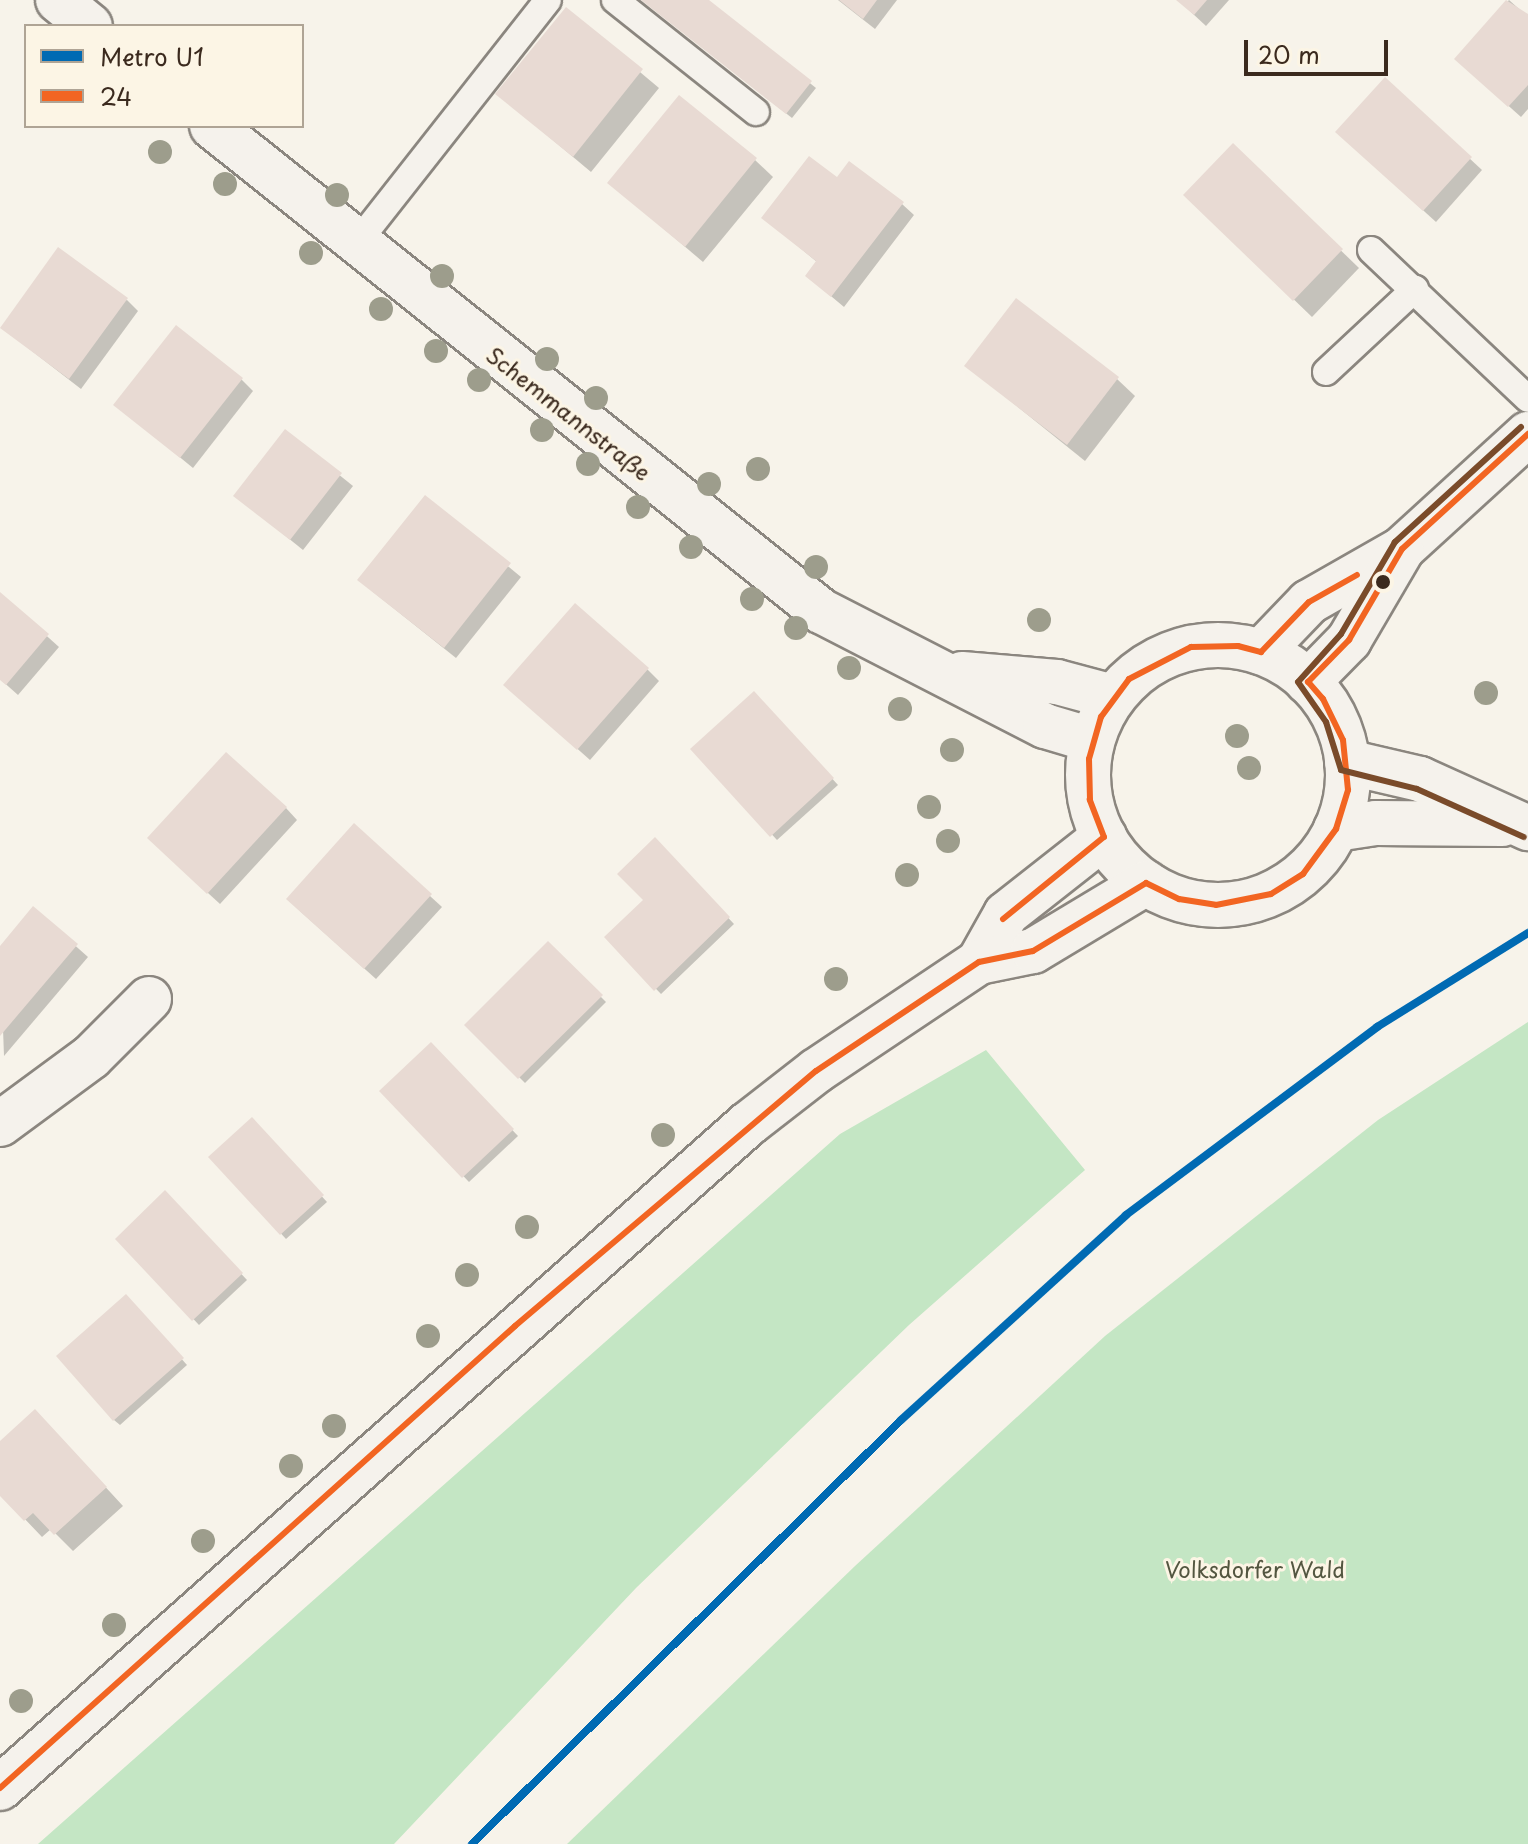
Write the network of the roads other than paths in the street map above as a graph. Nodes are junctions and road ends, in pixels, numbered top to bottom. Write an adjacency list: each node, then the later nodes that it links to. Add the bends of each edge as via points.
1 (58, 0): 4 (main road)
2 (548, 0): 7 (lane)
3 (615, 0): 5 (lane)
4 (88, 24)
5 (756, 112)
6 (214, 128): 7 (main road, Schemmannstraße)
7 (356, 244): 15 (main road, Schemmannstraße, via 821,611)
8 (1371, 250): 9 (lane)
9 (1415, 289): 10 (lane); 11 (lane)
10 (1326, 372)
11 (1528, 399)
12 (1528, 434): 13 (main road)
13 (1402, 549): 14 (main road, via 1309,602); 16 (main road, via 1349,640)
14 (1261, 652): 16 (main road, via 1286,663); 17 (main road, via 1214,645 1180,651 1148,665)
15 (944, 672): 17 (main road, Schemmannstraße, via 1057,682); 18 (main road, Schemmannstraße, via 1045,726)
16 (1308, 682): 19 (main road, via 1335,718)
17 (1113, 697): 18 (main road)
18 (1092, 740): 22 (main road, via 1087,780)
19 (1347, 762): 20 (main road, via 1420,779); 21 (main road, via 1348,790)
20 (1522, 826): 21 (main road, via 1376,823)
21 (1336, 829): 23 (main road, via 1303,874 1254,900 1198,903)
22 (1104, 837): 23 (main road, via 1119,862); 24 (main road, via 1006,914)
23 (1146, 883): 24 (main road, via 1033,951)
24 (979, 962): 27 (main road, via 816,1071 748,1124)
25 (149, 999): 26 (main road, via 91,1057)
26 (0, 1124)
27 (0, 1788)

